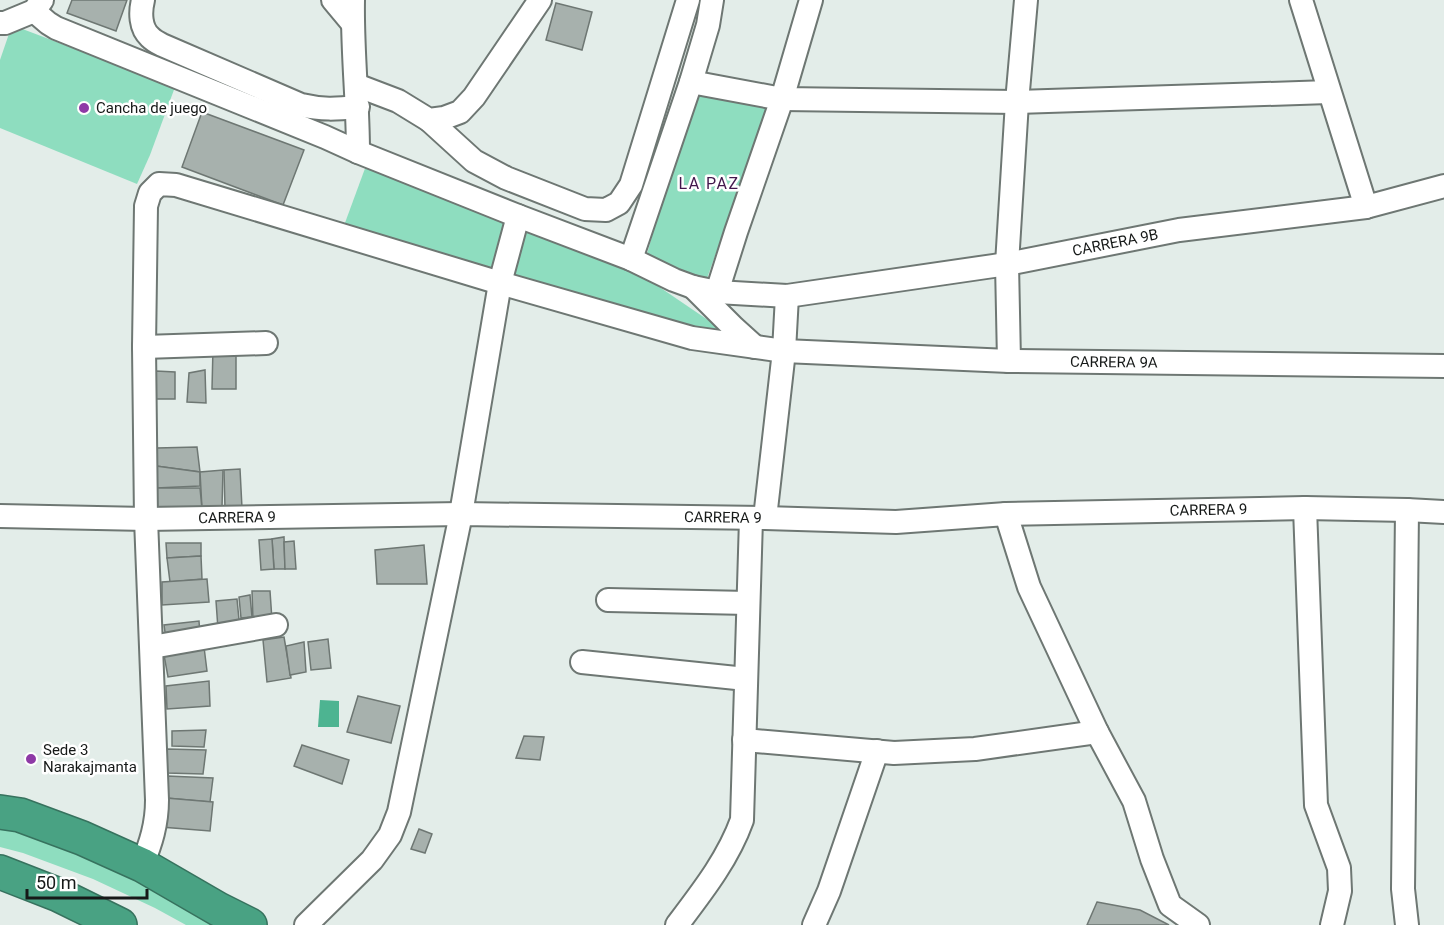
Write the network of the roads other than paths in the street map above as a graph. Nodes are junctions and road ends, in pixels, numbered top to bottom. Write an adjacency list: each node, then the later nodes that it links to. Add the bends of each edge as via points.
1 (143, 0): 18 (street, via 142,23 148,36 162,45 300,105 333,110)
2 (333, 0): 12 (street)
3 (353, 0): 12 (street)
4 (540, 0): 19 (street, via 474,97 460,112)
5 (688, 0): 19 (street, via 631,185 619,203 606,210 585,209 474,162)
6 (712, 0): 13 (street)
7 (811, 0): 16 (street)
8 (1026, 0): 17 (street)
9 (1301, 0): 15 (street)
10 (38, 5): 11 (street); 20 (street, via 48,23 56,28)
11 (3, 23)
12 (353, 24): 14 (street)
13 (691, 82): 16 (street); 24 (street)
14 (356, 85): 18 (street); 19 (street, via 398,101)
15 (1329, 92): 17 (street); 22 (street)
16 (782, 99): 17 (street); 28 (street)
17 (1017, 102): 25 (street)
18 (358, 107): 20 (street)
19 (429, 120)
20 (358, 152): 23 (street)
21 (1444, 186): 22 (street, CARRERA 9B)
22 (1366, 207): 25 (street, CARRERA 9B, via 1179,230)
23 (518, 216): 24 (street); 26 (street)
24 (632, 259): 27 (street)
25 (1007, 264): 29 (street, CARRERA 9B); 34 (street)
26 (500, 283): 31 (street, CARRERA 9A, via 176,184 159,184 146,206); 32 (street, CARRERA 9A, via 692,338); 39 (street)
27 (693, 287): 28 (street, CARRERA 9B); 32 (street)
28 (717, 292): 29 (street, CARRERA 9B)
29 (787, 296): 33 (street)
30 (266, 343): 31 (street)
31 (144, 346): 42 (street)
32 (755, 347): 33 (street, CARRERA 9A)
33 (784, 351): 34 (street, CARRERA 9A); 43 (street)
34 (1009, 361): 35 (street, CARRERA 9A)
35 (1444, 366)
36 (1305, 508): 37 (street, CARRERA 9); 40 (street, CARRERA 9); 62 (street, via 1316,805 1339,868 1340,891)
37 (1407, 510): 38 (street, CARRERA 9); 63 (street, via 1402,889)
38 (1444, 512)
39 (461, 514): 42 (street, CARRERA 9); 43 (street, CARRERA 9); 58 (street, via 399,812 390,836 372,860)
40 (1006, 514): 43 (street, CARRERA 9, via 896,522); 50 (street, via 1029,587)
41 (0, 516): 42 (street, CARRERA 9)
42 (146, 519): 47 (street)
43 (758, 519): 45 (street)
44 (608, 600): 45 (street)
45 (748, 603): 49 (street)
46 (276, 625): 47 (street)
47 (152, 647): 54 (street, via 158,800 157,819)
48 (582, 662): 49 (street)
49 (746, 679): 51 (street)
50 (1096, 732): 52 (street, via 975,749); 61 (street, via 1134,801 1170,905)
51 (744, 740): 52 (street); 59 (street, via 742,820 735,840)
52 (877, 752): 60 (street)
53 (0, 812): 54 (highway, via 20,815 82,838)
54 (142, 865): 57 (highway)
55 (7, 880): 56 (highway, via 59,895)
56 (120, 925)
57 (250, 925)
58 (306, 925)
59 (677, 925)
60 (814, 925)
61 (1198, 925)
62 (1332, 925)
63 (1407, 925)

